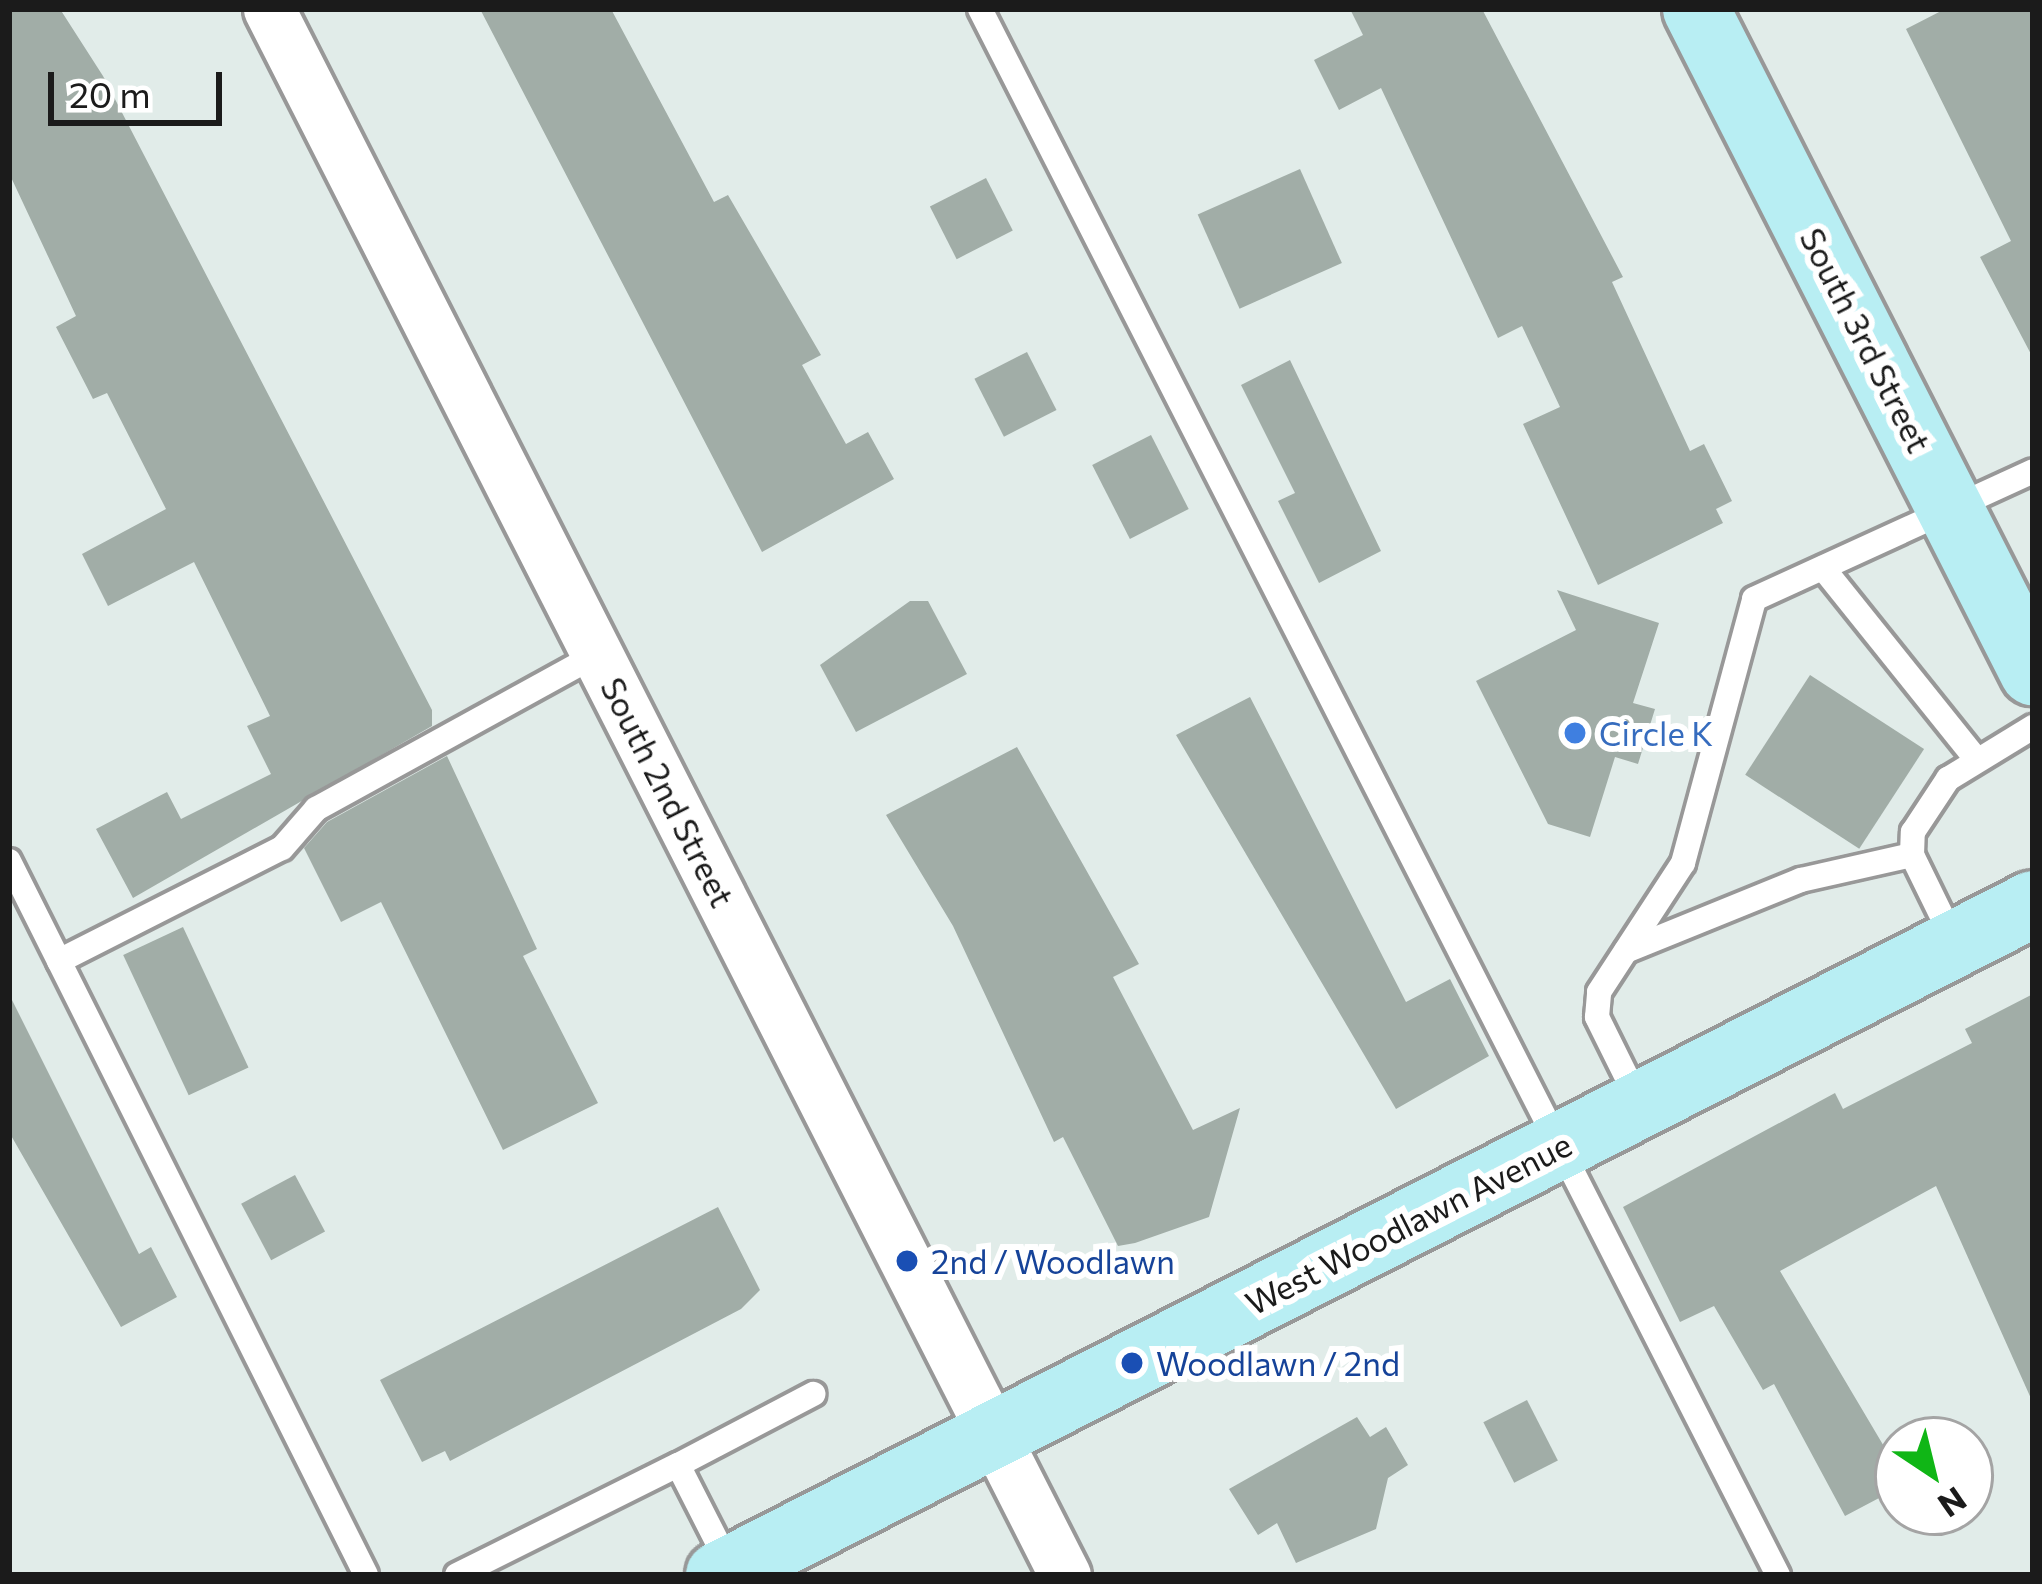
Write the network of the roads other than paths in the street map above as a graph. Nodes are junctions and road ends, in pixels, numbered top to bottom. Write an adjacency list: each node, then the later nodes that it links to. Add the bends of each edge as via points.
1 (269, 9): 7 (street, South 2nd Street)
2 (980, 9): 18 (lane)
3 (1696, 9): 5 (main road, South 3rd Street)
4 (2033, 471): 5 (lane)
5 (1952, 508): 6 (lane); 8 (main road, South 3rd Street)
6 (1823, 568): 10 (lane); 15 (lane, via 1754,599 1707,802)
7 (598, 654): 16 (lane, via 316,809 282,848); 20 (street, South 2nd Street)
8 (2033, 672)
9 (2033, 727): 10 (lane)
10 (1976, 759): 11 (lane, via 1922,809)
11 (1912, 855): 14 (lane); 15 (lane, via 1801,880)
12 (9, 861): 16 (lane)
13 (2033, 904): 14 (main road, West Woodlawn Avenue)
14 (1955, 944): 17 (main road, West Woodlawn Avenue)
15 (1626, 951): 17 (lane, via 1597,1017)
16 (59, 961): 23 (lane)
17 (1640, 1105): 18 (main road, West Woodlawn Avenue)
18 (1559, 1146): 20 (main road, West Woodlawn Avenue); 26 (lane)
19 (813, 1394): 21 (lane)
20 (995, 1433): 22 (main road, West Woodlawn Avenue); 25 (street, South 2nd Street)
21 (679, 1466): 22 (lane); 24 (lane)
22 (725, 1572)
23 (366, 1575)
24 (457, 1575)
25 (1065, 1575)
26 (1778, 1575)

